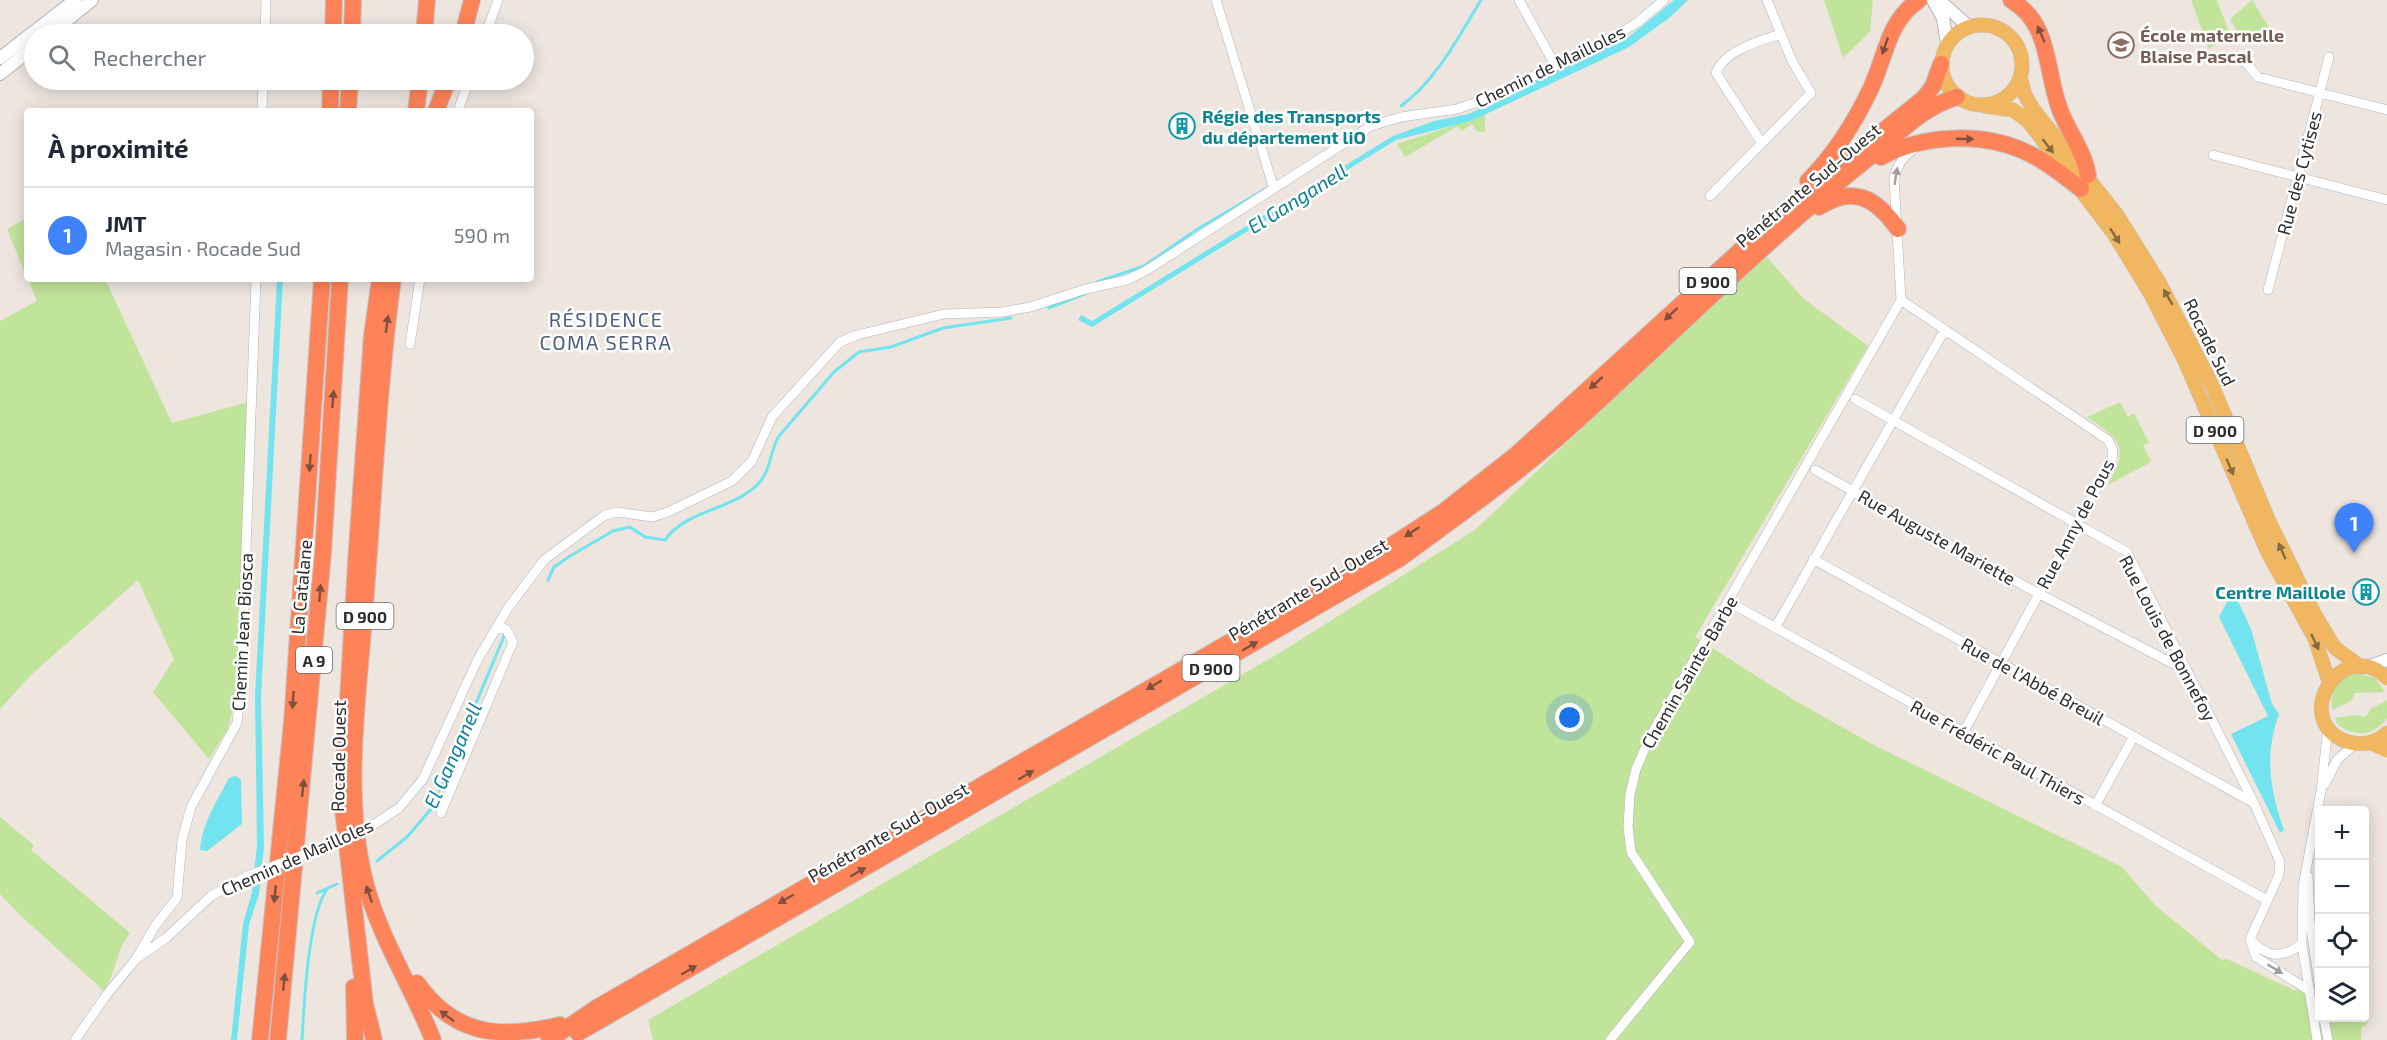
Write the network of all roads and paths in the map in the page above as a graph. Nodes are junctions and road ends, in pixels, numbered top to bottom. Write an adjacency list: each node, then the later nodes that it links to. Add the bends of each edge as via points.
1 (75, 0): 16 (main road)
2 (92, 0): 17 (main road)
3 (266, 0): 18 (street)
4 (334, 0): 19 (highway)
5 (353, 0): 20 (highway)
6 (427, 0): 21 (highway)
7 (472, 0): 22 (highway)
8 (498, 0): 23 (street)
9 (1216, 0): 59 (street)
10 (1519, 0): 33 (street)
11 (1664, 0): 33 (street, Chemin de Mailloles, via 1624,31)
12 (1767, 0): 25 (street)
13 (1918, 0): 62 (highway, one-way to 62, via 1891,29 1872,86 1848,131)
14 (2011, 0): 58 (highway, one-way to 14, via 2085,159 2059,108 2044,37 2024,7)
15 (1938, 3): 24 (main road); 27 (main road)
16 (44, 24)
17 (62, 24)
18 (265, 24)
19 (333, 24)
20 (352, 24)
21 (425, 24)
22 (466, 24)
23 (490, 24)
24 (1969, 27): 27 (main road); 35 (main road, via 1989,26 2007,34 2019,50)
25 (1781, 33): 54 (street, via 1811,93); 54 (street, via 1733,54 1716,73)
26 (24, 39): 30 (main road)
27 (1947, 44): 32 (main road)
28 (24, 55): 34 (main road)
29 (2329, 57): 42 (street, Rue des Cytises)
30 (0, 58)
31 (2244, 59): 42 (street, via 2258,77)
32 (1941, 64): 43 (main road, via 1943,79); 52 (highway, D 900, via 1933,86)
33 (1555, 65): 59 (street, Chemin de Mailloles, via 1470,105 1371,126)
34 (0, 74)
35 (2020, 77): 44 (main road, via 2007,97); 58 (main road, Rocade Sud / D 900, via 2033,109)
36 (263, 90): 45 (street)
37 (331, 90): 46 (highway)
38 (349, 90): 47 (highway)
39 (419, 90): 48 (highway)
40 (444, 90): 49 (highway)
41 (465, 90): 50 (street)
42 (2320, 92): 51 (street); 57 (street, Rue des Cytises)
43 (1957, 98): 44 (main road); 52 (highway, D 900, via 1936,105)
44 (1984, 106): 58 (main road, Rocade Sud / D 900, one-way to 58, via 2013,110 2028,121)
45 (262, 108)
46 (330, 108)
47 (348, 108)
48 (416, 108)
49 (437, 108)
50 (459, 108)
51 (2387, 110)
52 (1893, 131): 56 (highway, Pénétrante Sud-Ouest / D 900); 62 (highway, Pénétrante Sud-Ouest / D 900)
53 (1930, 140): 56 (highway, via 1898,148); 58 (highway, one-way to 58, via 1968,139 2013,148); 63 (street, one-way to 53, via 1894,178 1897,167 1907,154)
54 (1761, 142): 60 (street)
55 (2213, 155): 57 (street)
56 (1850, 172): 64 (highway, Pénétrante Sud-Ouest / D 900)
57 (2297, 178): 61 (street); 71 (street, Rue des Cytises)
58 (2084, 182): 87 (main road, Rocade Sud / D 900, one-way to 58, via 2335,648 2327,637 2287,562 2179,317 2145,258); 90 (main road, Rocade Sud / D 900, one-way to 90, via 2184,359 2267,551 2315,639)
59 (1274, 189): 83 (street, Chemin de Mailloles, via 1126,280 1030,307 944,314 857,334 840,342 772,417 752,461 738,475 652,517 618,512 604,515 544,560)
60 (1710, 196)
61 (2387, 200)
62 (1776, 218): 111 (highway, Pénétrante Sud-Ouest / D 900, one-way to 111, via 1517,454 1443,512 1346,575)
63 (1898, 229): 64 (highway, via 1873,202 1849,196 1821,206); 72 (street)
64 (1767, 245): 110 (highway, Pénétrante Sud-Ouest / D 900, one-way to 64, via 1399,558 1567,430)
65 (256, 282): 108 (street, Chemin Jean Biosca, via 237,723 191,807 182,840 177,898)
66 (322, 282): 115 (highway, La Catalane / A 9, one-way to 115, via 293,711)
67 (340, 282): 116 (highway, La Catalane / A 9, one-way to 67, via 319,598)
68 (380, 282): 104 (highway, Rocade Ouest / D 900, via 372,335 343,751 342,801)
69 (393, 282): 107 (highway, Rocade Ouest / D 900, one-way to 69, via 363,877 358,849 355,748 377,436)
70 (420, 282): 74 (street)
71 (2268, 290)
72 (1901, 300): 73 (street, Rue Anny de Pous); 82 (street, Chemin Sainte-Barbe)
73 (1944, 331): 76 (street); 79 (street, Rue Anny de Pous, via 2108,440 2114,450 2112,460)
74 (410, 344)
75 (1855, 399): 76 (street, Rue Louis de Bonnefoy)
76 (1893, 420): 78 (street); 79 (street, Rue Louis de Bonnefoy)
77 (1815, 470): 78 (street, Rue Auguste Mariette)
78 (1853, 490): 80 (street); 81 (street, Rue Auguste Mariette)
79 (2078, 524): 81 (street, Rue Anny de Pous); 88 (street, Rue Louis de Bonnefoy, via 2127,552)
80 (1813, 559): 84 (street); 86 (street, Rue de l'Abbé Breuil)
81 (2038, 593): 86 (street, Rue Anny de Pous); 88 (street, Rue Auguste Mariette)
82 (1729, 602): 84 (street, Rue Frédéric Paul Thiers); 123 (street, Chemin Sainte-Barbe, via 1651,735 1630,794 1631,852 1690,942)
83 (497, 627): 101 (street, via 506,629 513,642); 108 (street, Chemin de Mailloles, bridge, via 477,661 423,779 399,808 370,827 247,876 211,896)
84 (1775, 628): 92 (street, Rue Frédéric Paul Thiers)
85 (2387, 660): 87 (main road)
86 (2000, 664): 92 (street, Rue Anny de Pous); 94 (street, Rue de l'Abbé Breuil)
87 (2364, 667): 89 (main road, Rocade Sud); 90 (main road, via 2340,672)
88 (2185, 670): 99 (street, Rue Louis de Bonnefoy)
89 (2387, 678)
90 (2329, 682): 91 (main road, via 2321,702)
91 (2328, 728): 96 (main road, via 2342,740); 98 (street)
92 (1963, 733): 100 (street, Rue Frédéric Paul Thiers)
93 (2387, 733): 95 (main road)
94 (2134, 736): 99 (street, Rue de l'Abbé Breuil); 100 (street)
95 (2371, 743): 96 (main road); 97 (main road)
96 (2355, 744): 98 (street, via 2337,760)
97 (2387, 750)
98 (2321, 792): 102 (street)
99 (2254, 803): 103 (street, Rue Louis de Bonnefoy, via 2280,862 2279,875)
100 (2096, 806): 103 (street, Rue Frédéric Paul Thiers)
101 (441, 813)
102 (2307, 868): 106 (street); 109 (street)
103 (2267, 900): 105 (street, Rue Louis de Bonnefoy)
104 (352, 901): 117 (highway); 118 (highway, Rocade Ouest / D 900, via 365,1004)
105 (2250, 939): 106 (street, via 2260,950 2275,955 2290,953); 109 (street, one-way to 109, via 2256,957)
106 (2302, 944): 109 (street)
107 (392, 948): 111 (highway, one-way to 107, via 533,1035 484,1037 444,1016); 119 (highway, Rocade Ouest / D 900)
108 (136, 960): 114 (street, Chemin de Mailloles)
109 (2315, 990)
110 (638, 998): 121 (highway, Pénétrante Sud-Ouest / D 900); 122 (highway, Pénétrante Sud-Ouest / D 900)
111 (598, 1007): 120 (highway)
112 (2317, 1022): 124 (street)
113 (2325, 1022): 125 (street)
114 (75, 1040)
115 (260, 1040)
116 (278, 1040)
117 (355, 1040)
118 (374, 1040)
119 (433, 1040)
120 (549, 1040)
121 (567, 1040)
122 (580, 1040)
123 (1610, 1040)
124 (2318, 1040)
125 (2328, 1040)

